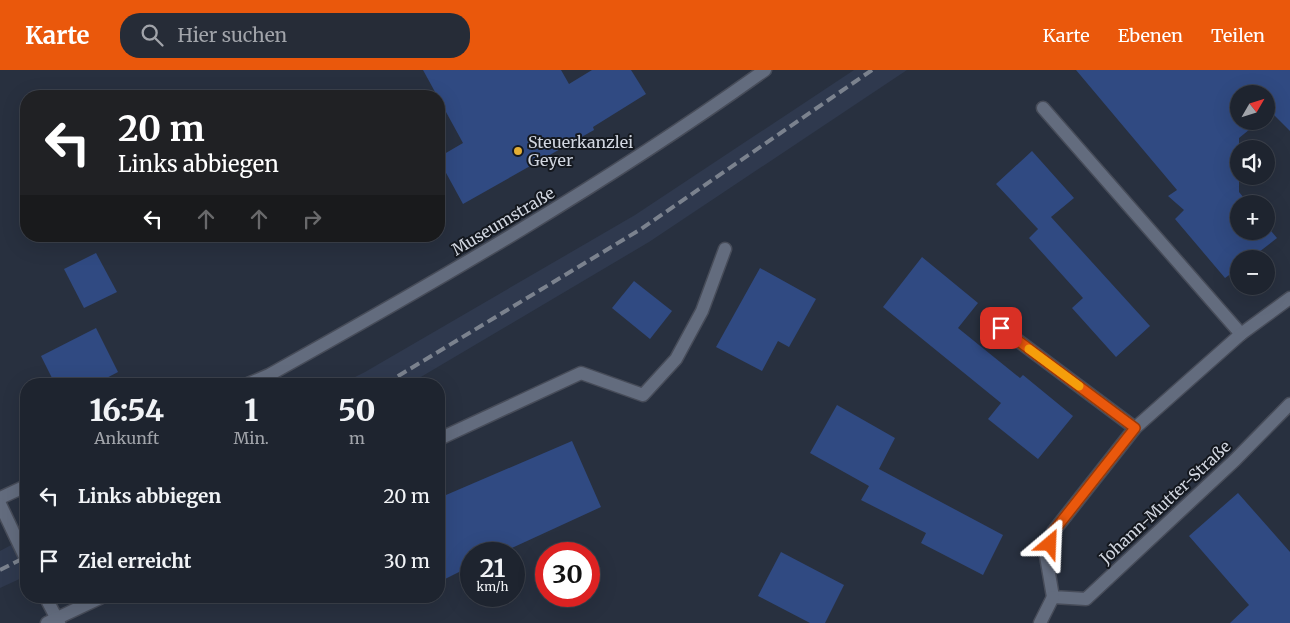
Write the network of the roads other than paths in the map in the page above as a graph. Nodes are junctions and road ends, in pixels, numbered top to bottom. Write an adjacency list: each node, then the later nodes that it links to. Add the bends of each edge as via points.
1 (765, 70): 7 (street, Museumstraße, via 699,118 557,208)
2 (1043, 108): 6 (street)
3 (725, 249): 10 (street, via 702,311 676,359 643,395 581,373)
4 (1290, 298): 6 (street)
5 (1001, 328): 9 (street)
6 (1241, 334): 9 (street)
7 (262, 378)
8 (1290, 404): 15 (street, Johann-Mutter-Straße, via 1086,599)
9 (1135, 428): 15 (street, via 1053,532 1046,556)
10 (445, 436)
11 (20, 489): 12 (street)
12 (0, 498)
13 (0, 504): 14 (street)
14 (20, 546)
15 (1053, 597): 19 (street)
16 (48, 603): 18 (street)
17 (90, 603): 18 (street)
18 (54, 621)
19 (1040, 623)

